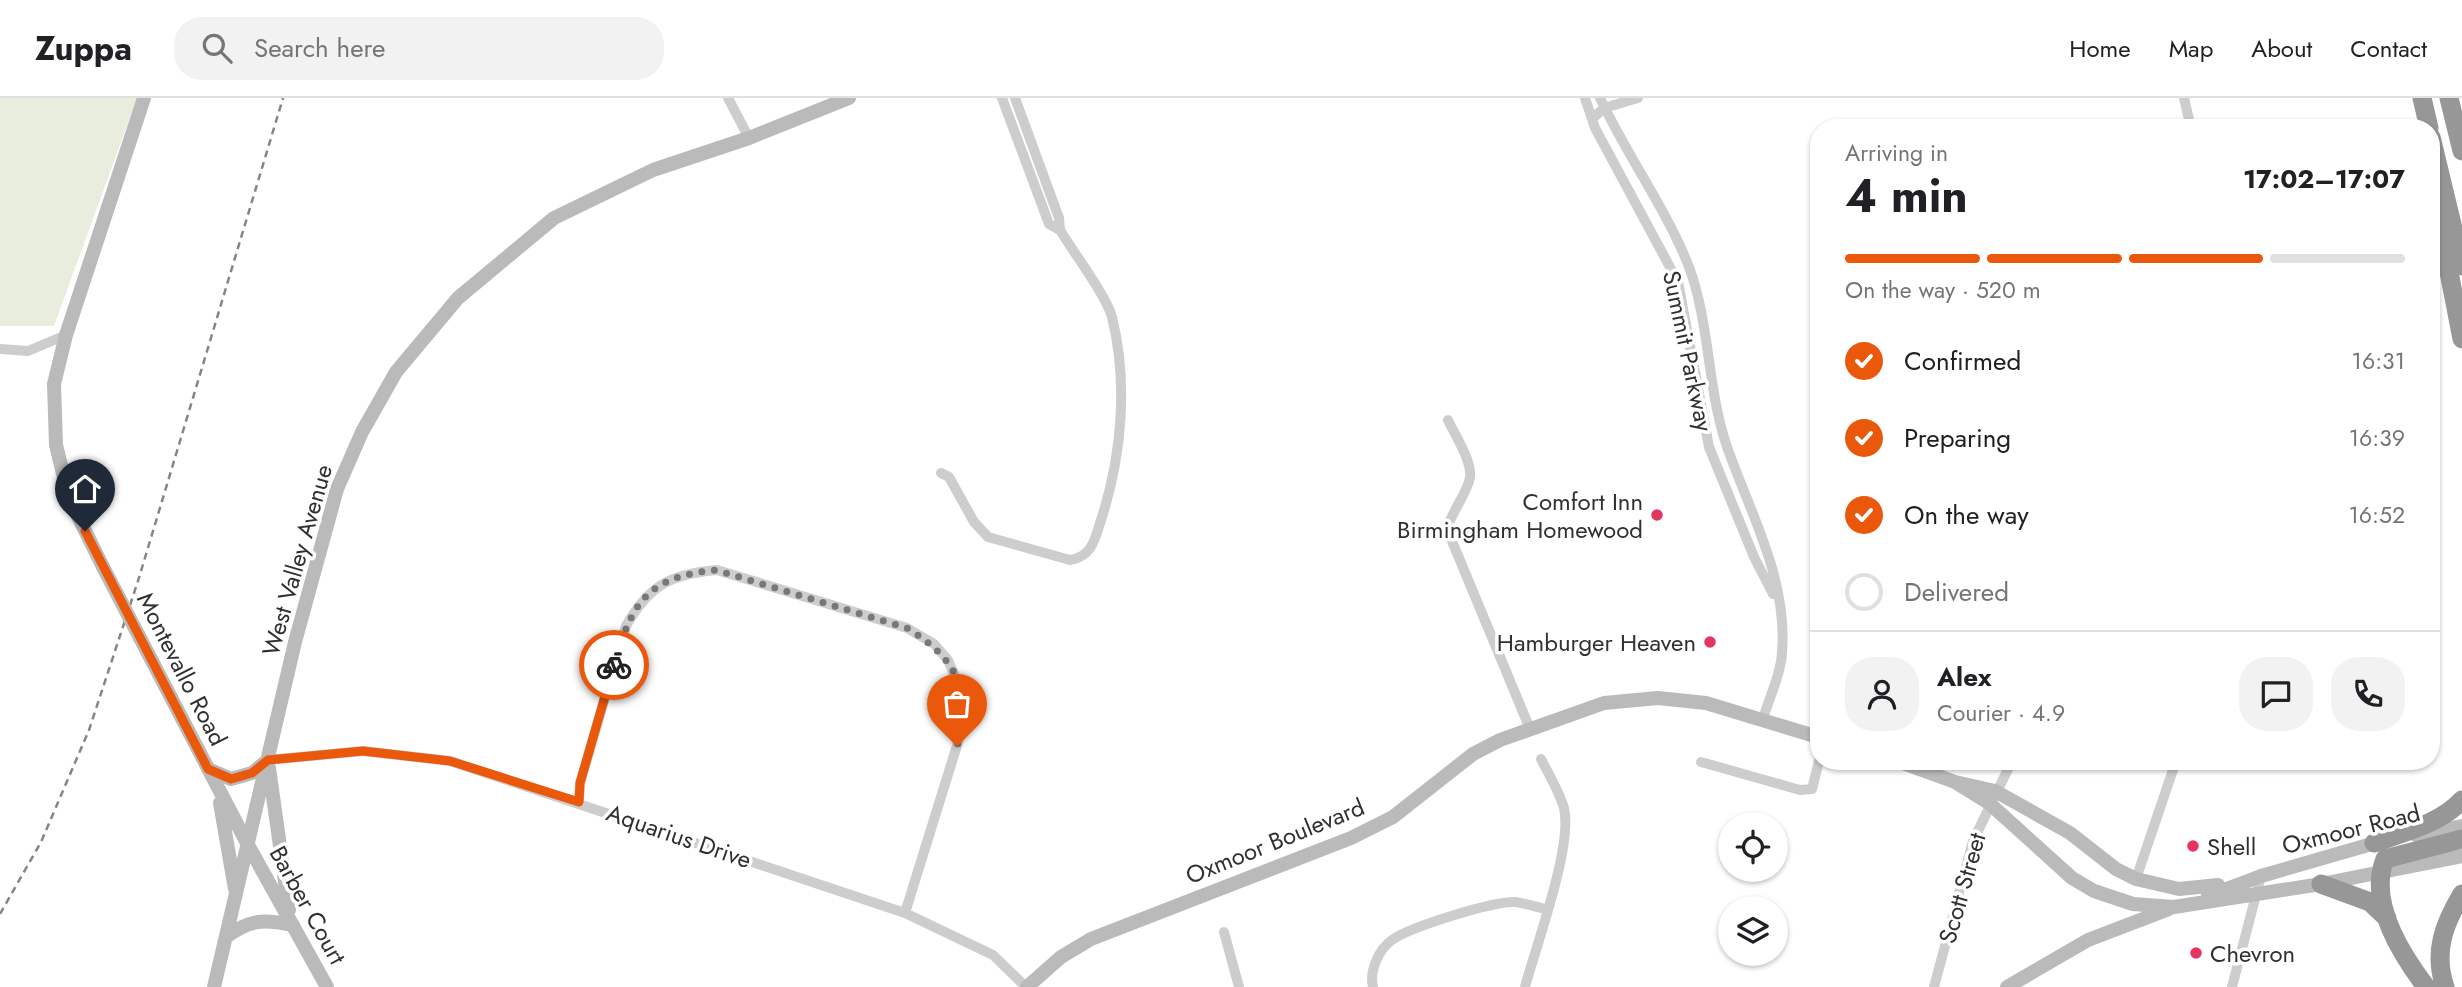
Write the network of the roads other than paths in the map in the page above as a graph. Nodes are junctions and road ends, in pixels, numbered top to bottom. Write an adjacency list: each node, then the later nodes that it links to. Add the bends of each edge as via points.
1 (144, 98): 27 (main road, Montevallo Road)
2 (728, 98): 17 (street)
3 (849, 98): 17 (main road, West Valley Avenue)
4 (1002, 98): 19 (street)
5 (1015, 98): 18 (street)
6 (1585, 98): 14 (street, Summit Parkway)
7 (1638, 98): 12 (street)
8 (2185, 98): 15 (street)
9 (2422, 98): 16 (highway)
10 (2449, 98): 20 (highway)
11 (2459, 98): 13 (highway)
12 (1602, 103): 14 (street); 32 (street, Summit Parkway, via 1689,268 1702,310 1716,407 1763,538)
13 (2462, 110)
14 (1593, 118): 32 (street, Summit Parkway, via 1678,282 1709,447 1754,557)
15 (2189, 119)
16 (2427, 119)
17 (749, 138): 37 (main road, West Valley Avenue, via 653,170 554,218 458,298 396,372 337,489)
18 (1031, 142): 19 (street); 22 (street)
19 (1020, 146): 23 (street)
20 (2462, 151)
21 (2440, 178): 24 (highway)
22 (1051, 197): 23 (street); 25 (street)
23 (1041, 201): 25 (street, via 1049,225)
24 (2445, 201): 26 (highway); 28 (highway, via 2443,241)
25 (1060, 230): 31 (street, via 1111,314 1119,365 1121,411 1113,481 1091,549 1070,560 988,537 974,522 949,477)
26 (2462, 266)
27 (66, 335): 29 (street, via 28,351); 39 (main road, Montevallo Road, bridge, via 54,384 56,444 69,498)
28 (2462, 339)
29 (0, 349)
30 (1448, 420): 34 (street, via 1470,479 1447,528)
31 (941, 473)
32 (1781, 609): 33 (street, Summit Parkway, via 1782,654)
33 (1763, 719): 34 (main road, Oxmoor Boulevard, via 1706,703 1658,698 1604,703); 35 (main road, Oxmoor Boulevard)
34 (1530, 729): 70 (main road, Oxmoor Boulevard, via 1473,754 1393,817 1351,838 1091,939)
35 (1810, 734)
36 (1541, 759): 61 (street, via 1564,808 1566,827)
37 (268, 760): 39 (main road, via 242,778 231,779); 47 (street, Aquarius Drive, via 363,751 450,761); 51 (main road, West Valley Avenue); 64 (main road)
38 (1701, 762): 40 (street, via 1800,790 1812,789)
39 (208, 769): 44 (main road, Montevallo Road)
40 (1817, 770)
41 (1922, 770): 45 (main road)
42 (2007, 770): 45 (street, Scott Street)
43 (2173, 770): 55 (street)
44 (218, 787): 51 (main road, Montevallo Road); 58 (main road)
45 (1992, 797): 55 (main road, via 2070,834 2116,869); 60 (main road, via 2072,878 2133,904); 74 (street, Scott Street, via 1973,841)
46 (2462, 800): 50 (highway, via 2434,821)
47 (579, 802): 62 (street, Aquarius Drive); 62 (street, via 580,783 626,625 637,606 661,583 685,573 716,570 907,628 934,644 948,660 962,693 963,726)
48 (2462, 826): 50 (main road, Oxmoor Road)
49 (2462, 839): 53 (highway, via 2385,859)
50 (2374, 843): 54 (main road, Oxmoor Road)
51 (248, 845): 58 (main road, West Valley Avenue); 64 (main road, Barber Court)
52 (2462, 856): 53 (main road, Oxmoor Road)
53 (2379, 874): 56 (main road, Oxmoor Road); 63 (highway)
54 (2261, 876): 55 (main road, via 2211,887 2179,888); 59 (street); 60 (main road, Oxmoor Road)
55 (2136, 878)
56 (2321, 884): 59 (main road, Oxmoor Road); 63 (highway, via 2370,902)
57 (2462, 894): 77 (highway, via 2443,927 2440,965)
58 (236, 895): 66 (main road, West Valley Avenue)
59 (2255, 895): 60 (main road, Oxmoor Road); 75 (street)
60 (2174, 907): 67 (main road, Oxmoor Road, via 2097,935)
61 (1546, 909): 72 (street, via 1515,902 1488,905 1405,933 1378,955); 73 (street)
62 (905, 913): 70 (street, Aquarius Drive, via 993,955)
63 (2387, 918): 76 (highway, via 2407,963)
64 (293, 925): 66 (main road, via 254,920); 69 (main road, Barber Court)
65 (1224, 932): 71 (street)
66 (226, 937): 68 (main road, West Valley Avenue)
67 (2014, 985)
68 (214, 987)
69 (327, 987)
70 (1026, 987)
71 (1239, 987)
72 (1373, 987)
73 (1525, 987)
74 (1934, 987)
75 (2232, 987)
76 (2426, 987)
77 (2445, 987)

